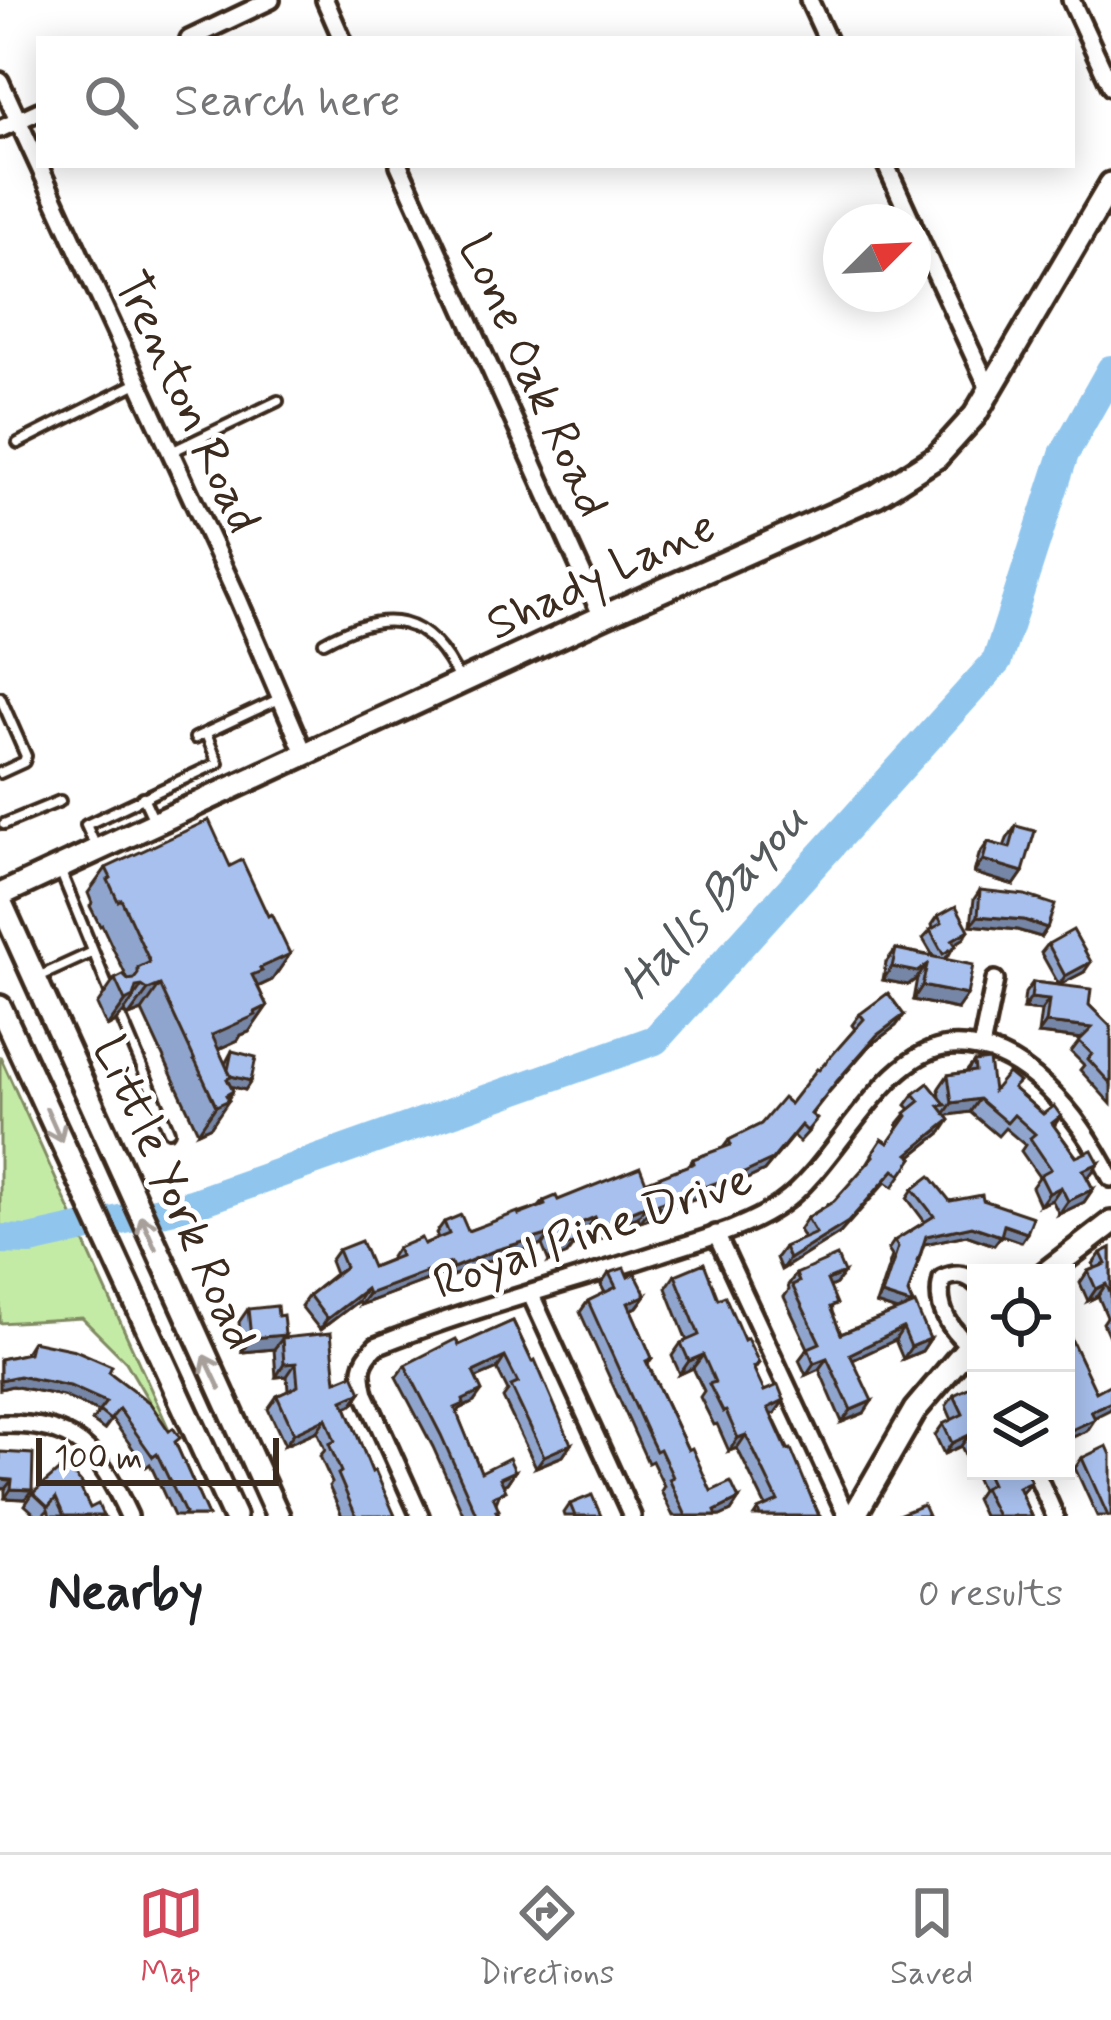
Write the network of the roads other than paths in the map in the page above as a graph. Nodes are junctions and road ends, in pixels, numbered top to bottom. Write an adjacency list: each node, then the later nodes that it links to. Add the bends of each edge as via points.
1 (271, 0): 5 (street)
2 (325, 0): 6 (street)
3 (809, 0): 7 (street)
4 (1071, 0): 9 (street)
5 (195, 36)
6 (341, 36)
7 (826, 36)
8 (0, 81): 11 (street, Trenton Road)
9 (1111, 87)
10 (36, 112): 11 (street)
11 (18, 121): 12 (street); 13 (street, Trenton Road)
12 (0, 129)
13 (36, 161)
14 (39, 168): 20 (street, Trenton Road)
15 (400, 168): 25 (street, Lone Oak Road)
16 (887, 168): 18 (street)
17 (1111, 184): 21 (street, Shady Lane)
18 (903, 204)
19 (931, 264): 21 (street)
20 (137, 383): 23 (lane); 24 (street, Trenton Road)
21 (990, 392): 25 (street, Shady Lane, via 937,457 877,495)
22 (278, 401): 24 (lane)
23 (18, 443)
24 (170, 452): 29 (street, Trenton Road)
25 (602, 617): 27 (street, Shady Lane)
26 (324, 642): 27 (lane, via 377,620 405,623 441,648)
27 (461, 684): 30 (street, Shady Lane)
28 (0, 697): 31 (lane, via 26,756)
29 (280, 699): 30 (street, Trenton Road); 32 (lane, via 200,736 218,763)
30 (305, 755): 35 (street, Shady Lane)
31 (0, 773)
32 (142, 797): 35 (lane); 36 (lane, via 86,824)
33 (60, 801): 34 (lane)
34 (4, 824)
35 (156, 824): 36 (street, Shady Lane)
36 (98, 851): 37 (street, Shady Lane)
37 (60, 869): 38 (street, Shady Lane); 39 (lane)
38 (0, 898): 40 (street, Little York Road)
39 (93, 952): 40 (lane); 42 (lane)
40 (35, 979): 59 (street, Little York Road, one-way to 40)
41 (995, 980): 45 (street)
42 (112, 998)
43 (0, 1006): 58 (street, Little York Road, one-way to 58)
44 (122, 1020): 46 (lane)
45 (981, 1048): 47 (street, via 1046,1088); 49 (street, Royal Pine Drive, via 936,1048 906,1063 806,1184 778,1207)
46 (169, 1131)
47 (1111, 1178)
48 (1111, 1223): 50 (street)
49 (716, 1234): 52 (street, Royal Pine Drive); 62 (street)
50 (1058, 1264)
51 (967, 1276): 53 (street, via 942,1279 938,1295 954,1333)
52 (532, 1294): 60 (street, Royal Pine Drive, via 376,1346 365,1357 369,1404); 61 (street)
53 (967, 1341)
54 (967, 1352): 62 (street, via 916,1410)
55 (0, 1424): 57 (street, via 35,1424 78,1441 111,1478)
56 (1039, 1480): 63 (street)
57 (128, 1516)
58 (234, 1516)
59 (278, 1516)
60 (420, 1516)
61 (632, 1516)
62 (850, 1516)
63 (1055, 1516)

